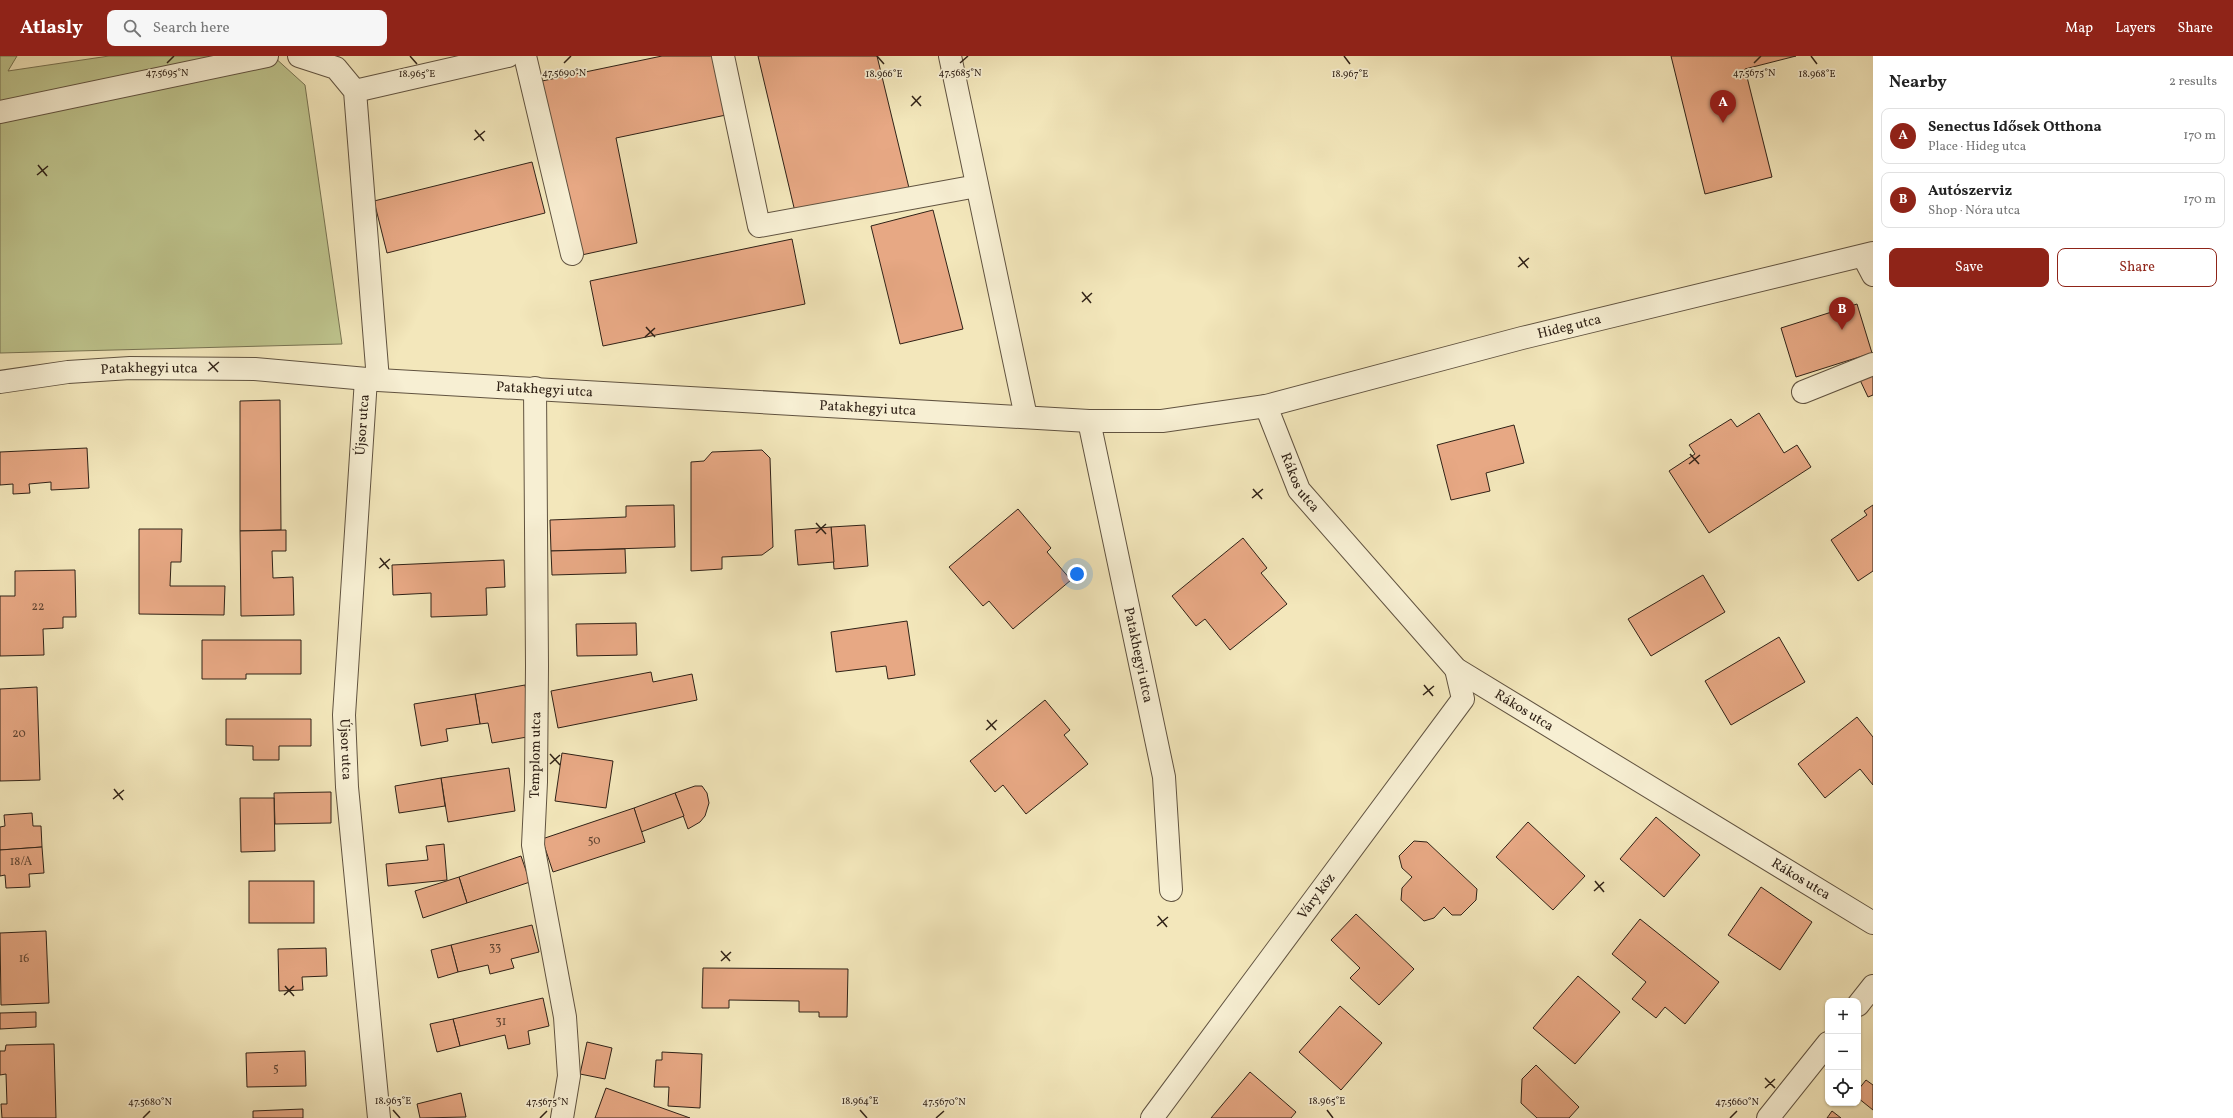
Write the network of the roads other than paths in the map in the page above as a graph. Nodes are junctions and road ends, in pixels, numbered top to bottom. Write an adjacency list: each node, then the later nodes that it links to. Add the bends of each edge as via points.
1 (267, 56): 8 (street)
2 (299, 56): 7 (street, via 336,68)
3 (508, 56): 7 (street)
4 (525, 56): 10 (street)
5 (723, 56): 9 (street, via 759,226)
6 (950, 56): 9 (street)
7 (355, 91): 14 (street, Újsor utca)
8 (0, 112)
9 (977, 186): 19 (street)
10 (572, 254)
11 (1868, 254): 12 (street); 18 (street, Hideg utca, via 1522,338)
12 (1873, 275)
13 (1873, 364): 17 (street)
14 (372, 379): 15 (street, Patakhegyi utca, via 255,369 130,368 68,372); 16 (street, Patakhegyi utca); 27 (street, Újsor utca, via 344,715 347,786)
15 (0, 382)
16 (535, 388): 19 (street, Patakhegyi utca); 28 (street, Templom utca, via 537,697 533,845 565,1017 569,1076)
17 (1803, 392)
18 (1266, 406): 20 (street, Patakhegyi utca, via 1162,421); 21 (street, Rákos utca, via 1299,490)
19 (1026, 417): 20 (street, Patakhegyi utca)
20 (1089, 421): 22 (street, Patakhegyi utca, via 1164,777)
21 (1456, 669): 23 (street, Rákos utca); 29 (street, Váry köz, via 1463,699)
22 (1171, 890)
23 (1873, 923)
24 (1873, 986): 25 (street)
25 (1861, 1001)
26 (1825, 1047): 30 (street)
27 (379, 1118)
28 (562, 1118)
29 (1152, 1118)
30 (1768, 1118)

